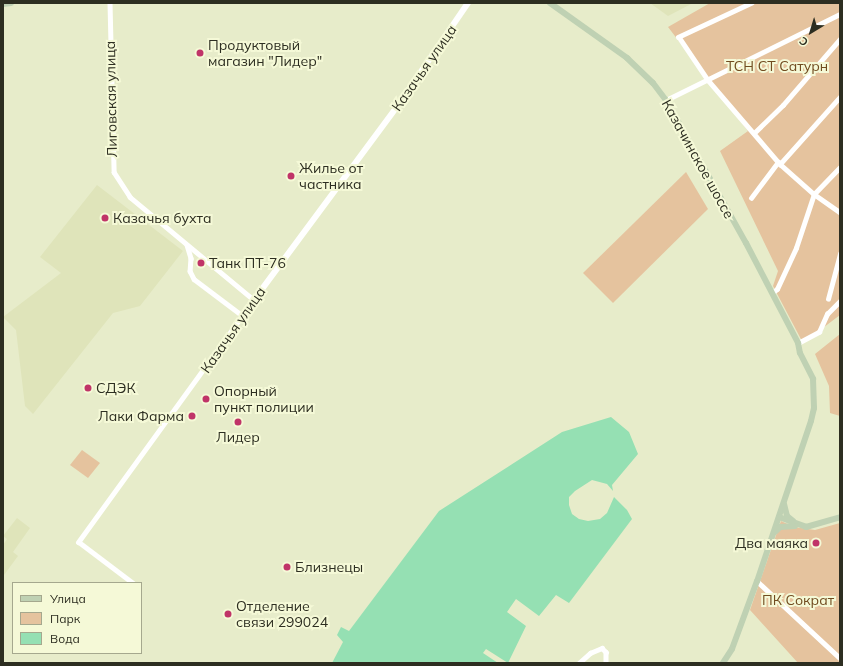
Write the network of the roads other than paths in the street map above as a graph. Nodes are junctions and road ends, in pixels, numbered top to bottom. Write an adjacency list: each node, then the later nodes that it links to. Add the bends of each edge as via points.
1 (11, 3): 6 (main road)
2 (110, 3): 18 (street, Лиговская улица, via 114,172 130,197)
3 (468, 3): 22 (street, Казачья улица, via 377,134)
4 (550, 3): 11 (main road, Казачинское шоссе, via 627,58 653,83)
5 (752, 3): 9 (street, via 679,37)
6 (3, 4)
7 (840, 14): 9 (street)
8 (840, 39): 12 (street, via 783,105)
9 (708, 80): 11 (street); 12 (street)
10 (840, 97): 13 (street)
11 (666, 100): 20 (main road, Казачинское шоссе)
12 (754, 133): 13 (street)
13 (779, 163): 15 (street); 16 (street)
14 (840, 167): 15 (street)
15 (814, 194): 17 (street); 20 (street, via 796,248 777,289)
16 (751, 198)
17 (840, 212)
18 (187, 245): 22 (street, Лиговская улица); 24 (street, via 191,258 190,271 194,279)
19 (840, 254): 21 (street)
20 (772, 293): 25 (main road, Казачинское шоссе)
21 (828, 299)
22 (254, 300): 24 (street, Казачья улица)
23 (840, 301): 25 (street, via 827,314 819,332)
24 (243, 316): 32 (street, Казачья улица, via 79,542)
25 (798, 343): 26 (main road, Казачинское шоссе, via 813,379 814,408)
26 (784, 501): 27 (main road, Казачинское шоссе); 29 (main road, via 787,516)
27 (779, 517): 29 (main road); 30 (main road, Казачинское шоссе)
28 (840, 517): 29 (main road, via 813,526)
29 (799, 526): 30 (main road, via 780,527)
30 (772, 537): 31 (main road, Казачинское шоссе)
31 (757, 581): 33 (street); 36 (main road, Казачинское шоссе, via 732,648)
32 (132, 582)
33 (840, 658)
34 (579, 663): 35 (street, via 590,653 602,648 606,652)
35 (606, 663)
36 (723, 663)

